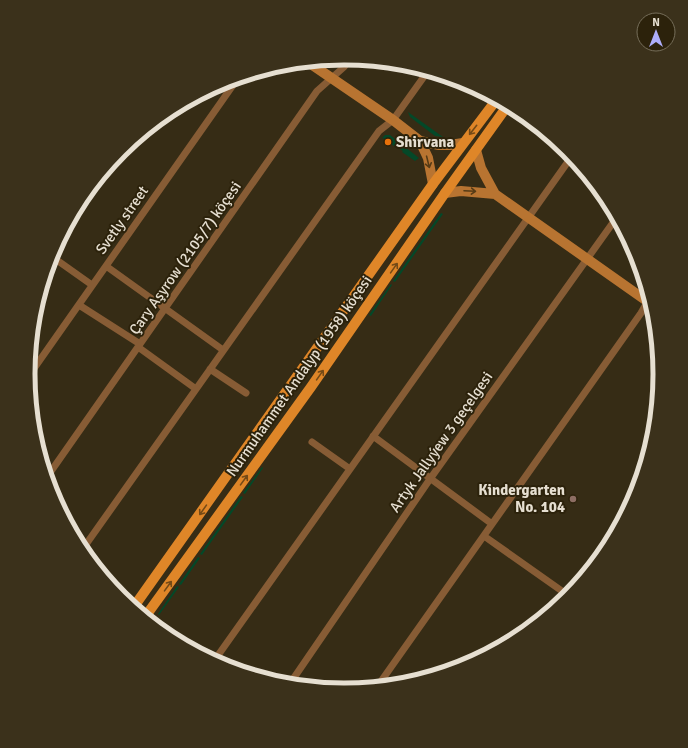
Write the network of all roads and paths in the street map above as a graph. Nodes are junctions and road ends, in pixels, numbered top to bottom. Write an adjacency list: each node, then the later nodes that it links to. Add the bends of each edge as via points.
1 (345, 65): 4 (street, Çary Aşyrow (2105/7) köçesi)
2 (315, 67): 4 (street)
3 (424, 76): 8 (street)
4 (330, 78): 8 (street); 25 (street, Çary Aşyrow (2105/7) köçesi, via 317,91)
5 (232, 86): 20 (street, Svetly street)
6 (493, 103): 10 (main road, Nurmuhammet Andalyp (1958) köçesi, one-way to 10)
7 (504, 110): 11 (main road, Nurmuhammet Andalyp (1958) köçesi)
8 (393, 120): 9 (street); 27 (street, via 379,131)
9 (420, 141): 10 (street, via 439,145); 13 (street, one-way to 13, via 428,158)
10 (463, 143): 13 (main road, Nurmuhammet Andalyp (1958) köçesi)
11 (476, 150): 14 (main road, Nurmuhammet Andalyp (1958) köçesi); 15 (street, via 481,168)
12 (568, 162): 16 (street)
13 (433, 184): 41 (main road, Nurmuhammet Andalyp (1958) köçesi, one-way to 41)
14 (445, 193): 15 (street, one-way to 15, via 461,191); 42 (main road, Nurmuhammet Andalyp (1958) köçesi, one-way to 14, via 311,387)
15 (495, 194): 16 (street)
16 (528, 218): 19 (street); 32 (street)
17 (613, 222): 19 (street, Artyk Jallyýew 3 geçelgesi)
18 (57, 260): 21 (street)
19 (588, 260): 22 (street); 36 (street, Artyk Jallyýew 3 geçelgesi)
20 (106, 266): 21 (street, Svetly street); 25 (street)
21 (92, 285): 23 (street, Svetly street)
22 (643, 296)
23 (79, 305): 26 (street); 28 (street, Svetly street)
24 (645, 307): 37 (street)
25 (166, 308): 26 (street, Çary Aşyrow (2105/7) köçesi); 27 (street)
26 (139, 346): 30 (street); 35 (street, Çary Aşyrow (2105/7) köçesi)
27 (223, 350): 29 (street)
28 (35, 367)
29 (210, 369): 30 (street); 31 (street)
30 (196, 389): 39 (street)
31 (246, 393)
32 (373, 436): 34 (street); 36 (street)
33 (312, 442): 34 (street)
34 (350, 469): 43 (street)
35 (51, 472)
36 (430, 479): 37 (street); 44 (street, Artyk Jallyýew 3 geçelgesi)
37 (492, 524): 38 (street)
38 (484, 536): 40 (street); 45 (street)
39 (86, 544)
40 (563, 591)
41 (137, 603)
42 (148, 613)
43 (218, 656)
44 (294, 678)
45 (382, 680)

